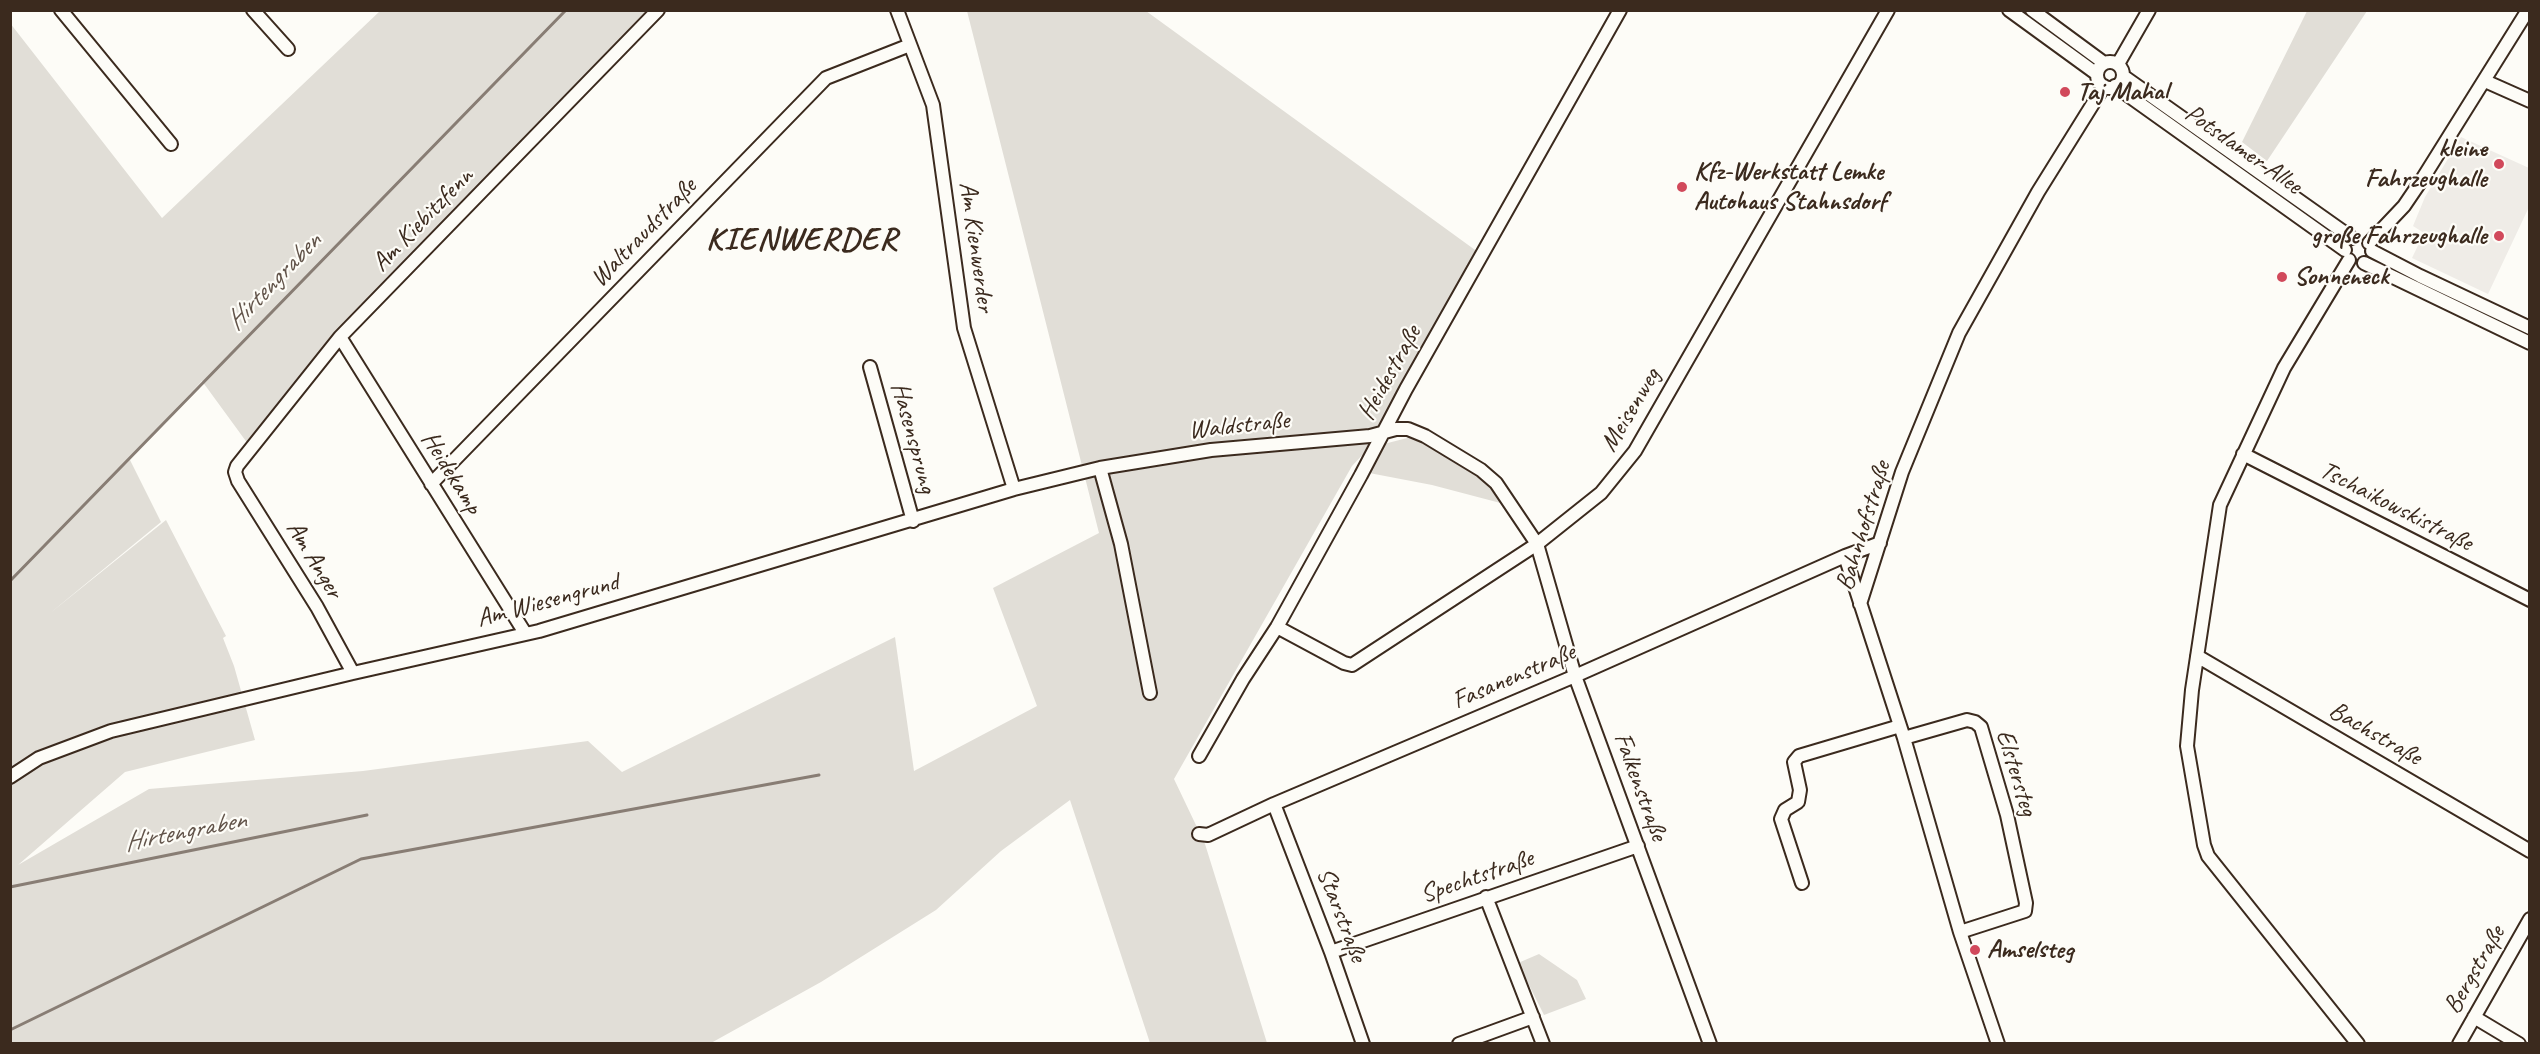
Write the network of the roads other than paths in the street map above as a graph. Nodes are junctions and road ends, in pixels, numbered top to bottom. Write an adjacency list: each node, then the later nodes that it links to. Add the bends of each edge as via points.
1 (61, 10): 17 (street)
2 (253, 10): 12 (street)
3 (658, 10): 23 (street, Am Kiebitzfenn)
4 (897, 10): 11 (street, Am Kienwerder)
5 (1620, 10): 26 (street, Heidestraße)
6 (1888, 10): 34 (street, Meisenweg, via 1635,452 1601,493)
7 (2009, 10): 13 (street)
8 (2032, 10): 13 (street)
9 (2149, 10): 14 (street, Bahnhofstraße)
10 (2528, 10): 15 (street)
11 (910, 45): 30 (street, Waltraudstraße, via 825,78); 31 (street, Am Kienwerder, via 933,105 964,328)
12 (288, 48)
13 (2101, 69): 14 (street, via 2099,81); 14 (street, via 2111,62)
14 (2115, 78): 18 (street, Potsdamer Allee); 20 (street, Potsdamer Allee); 33 (street, Bahnhofstraße, via 2038,192 1965,320 1902,472)
15 (2485, 81): 16 (street); 19 (street, via 2404,206)
16 (2529, 101)
17 (171, 144)
18 (2352, 238): 19 (street, via 2360,237); 20 (street)
19 (2371, 247): 21 (street, via 2370,258); 22 (street, via 2420,276)
20 (2347, 255): 21 (street, via 2356,264); 27 (street, via 2284,368)
21 (2364, 263): 24 (street)
22 (2529, 328)
23 (340, 337): 29 (street, Am Kiebitzfenn); 30 (street, Heidekamp)
24 (2529, 343)
25 (870, 367): 32 (street, Hasensprung)
26 (1384, 432): 28 (street, Waldstraße, via 1211,450); 34 (street, Waldstraße, via 1408,429 1481,470 1496,483); 38 (street, Heidestraße)
27 (2243, 454): 36 (street, Tschaikowskistraße); 40 (street, via 2220,505)
28 (1100, 468): 31 (street, Am Wiesengrund); 43 (street, via 1121,544)
29 (235, 472): 41 (street, Am Anger)
30 (431, 484): 39 (street, Heidekamp)
31 (1014, 489): 32 (street, Am Wiesengrund)
32 (913, 520): 39 (street, Am Wiesengrund)
33 (1880, 543): 35 (street, Fasanenstraße); 37 (street, Bahnhofstraße)
34 (1537, 544): 38 (street, Meisenweg, via 1352,665); 42 (street, Falkenstraße)
35 (1845, 556): 37 (street); 42 (street, Fasanenstraße)
36 (2529, 600)
37 (1860, 604): 44 (street, Bahnhofstraße)
38 (1277, 627): 45 (street, Heidestraße)
39 (525, 633): 41 (street, Am Wiesengrund)
40 (2197, 656): 50 (street, Bachstraße); 63 (street, via 2187,746 2208,856)
41 (352, 673): 46 (street, Am Wiesengrund, via 111,731 39,758)
42 (1575, 676): 47 (street, Fasanenstraße); 49 (street, Falkenstraße)
43 (1150, 693)
44 (1902, 732): 51 (street, Elstersteg, via 1799,756 1794,762 1800,790 1798,802 1785,810 1781,819); 54 (street, Bahnhofstraße); 54 (street, Elstersteg, via 1967,720 1975,722 1981,727 2007,815 2025,911)
45 (1199, 756)
46 (10, 777)
47 (1274, 804): 48 (street, Fasanenstraße, via 1208,835); 55 (street, Starstraße)
48 (1199, 834)
49 (1638, 846): 52 (street, Spechtstraße); 61 (street, Falkenstraße)
50 (2529, 851)
51 (1802, 883)
52 (1486, 897): 55 (street, Spechtstraße); 56 (street)
53 (2529, 919): 57 (street, Bergstraße)
54 (1960, 932): 62 (street, Bahnhofstraße)
55 (1331, 952): 58 (street, Starstraße)
56 (1533, 1017): 59 (street); 60 (street)
57 (2474, 1017): 64 (street, Bergstraße); 65 (street)
58 (1363, 1044)
59 (1460, 1044)
60 (1543, 1044)
61 (1710, 1044)
62 (1998, 1044)
63 (2358, 1044)
64 (2459, 1044)
65 (2519, 1044)

